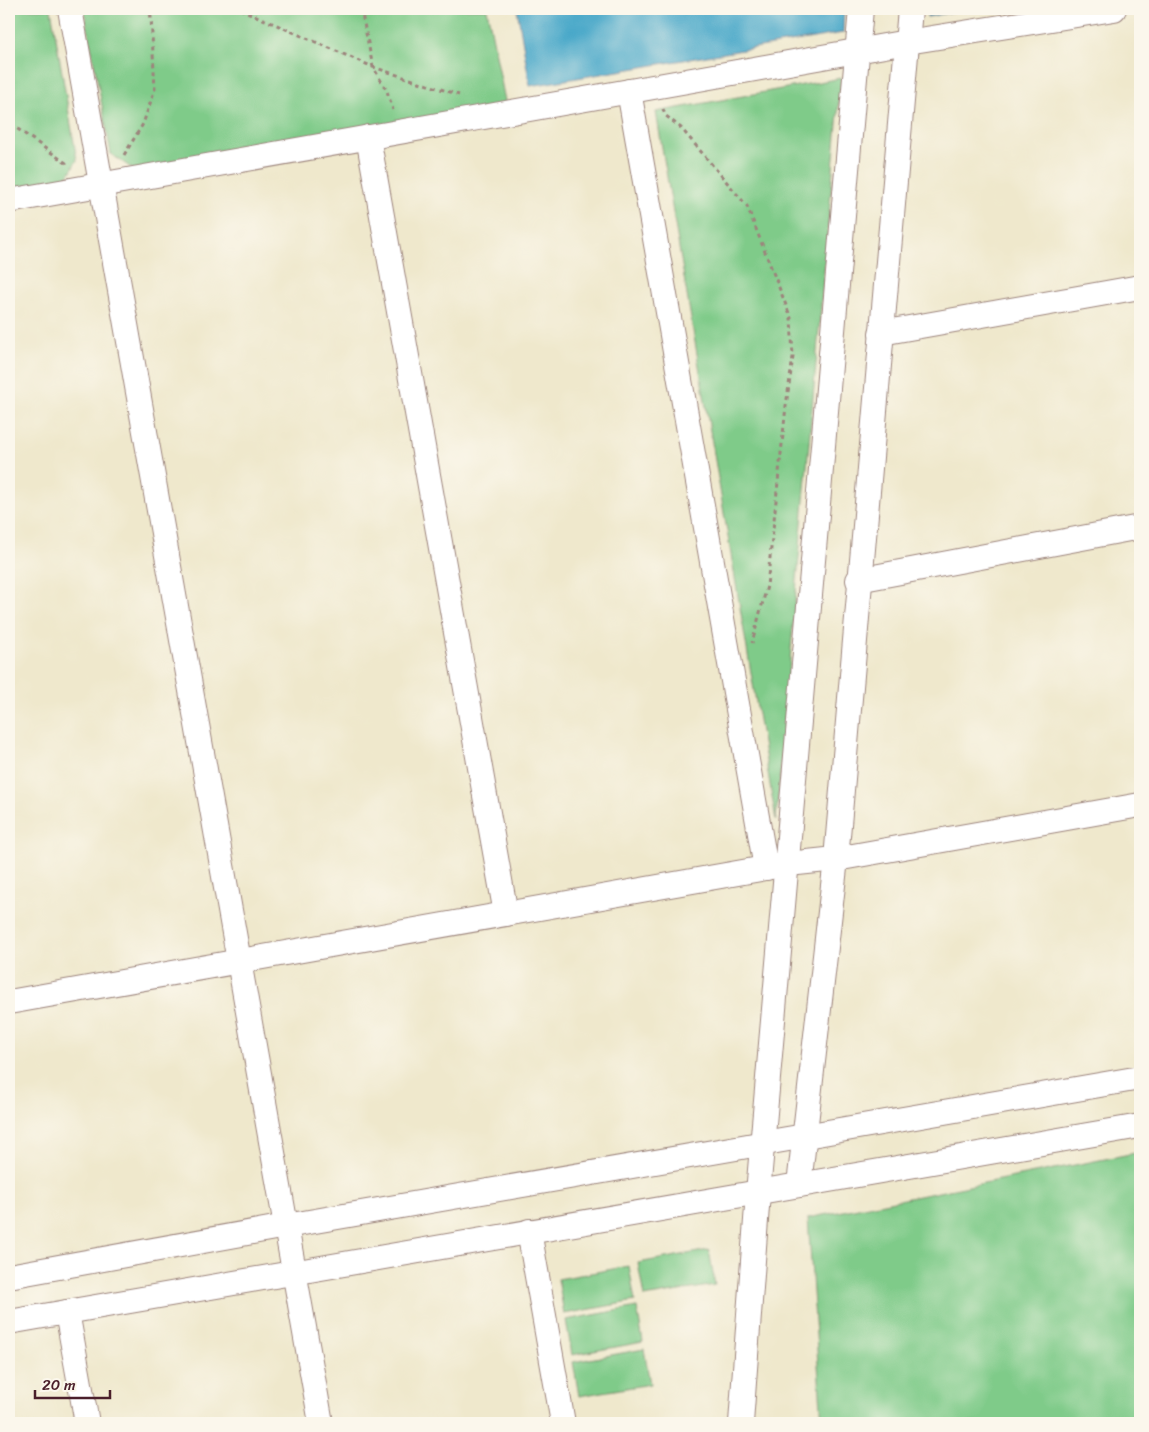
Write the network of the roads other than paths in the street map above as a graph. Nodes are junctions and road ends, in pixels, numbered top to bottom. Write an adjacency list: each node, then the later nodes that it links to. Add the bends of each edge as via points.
1 (70, 9): 9 (street)
2 (861, 9): 6 (street)
3 (910, 9): 5 (street)
4 (1114, 9): 5 (street)
5 (907, 42): 6 (street); 12 (street)
6 (858, 51): 7 (street); 17 (street)
7 (629, 91): 8 (street); 17 (street)
8 (368, 137): 9 (street); 18 (street)
9 (102, 185): 10 (street); 19 (street)
10 (9, 201)
11 (1140, 287): 12 (street)
12 (881, 333): 14 (street)
13 (1140, 527): 14 (street)
14 (858, 580): 16 (street)
15 (1140, 805): 16 (street)
16 (836, 860): 17 (street); 23 (street)
17 (777, 866): 18 (street); 24 (street)
18 (506, 914): 19 (street)
19 (239, 961): 20 (street); 27 (street)
20 (9, 1002)
21 (1140, 1078): 23 (street)
22 (1140, 1126): 25 (street)
23 (806, 1135): 24 (street); 25 (street)
24 (764, 1143): 26 (street); 27 (street)
25 (799, 1185): 26 (street)
26 (758, 1193): 28 (street); 36 (street)
27 (286, 1226): 29 (street); 30 (street)
28 (529, 1231): 29 (street); 35 (street)
29 (294, 1272): 31 (street); 34 (street)
30 (9, 1276)
31 (67, 1312): 32 (street); 33 (street)
32 (9, 1322)
33 (87, 1423)
34 (321, 1423)
35 (563, 1423)
36 (741, 1423)

